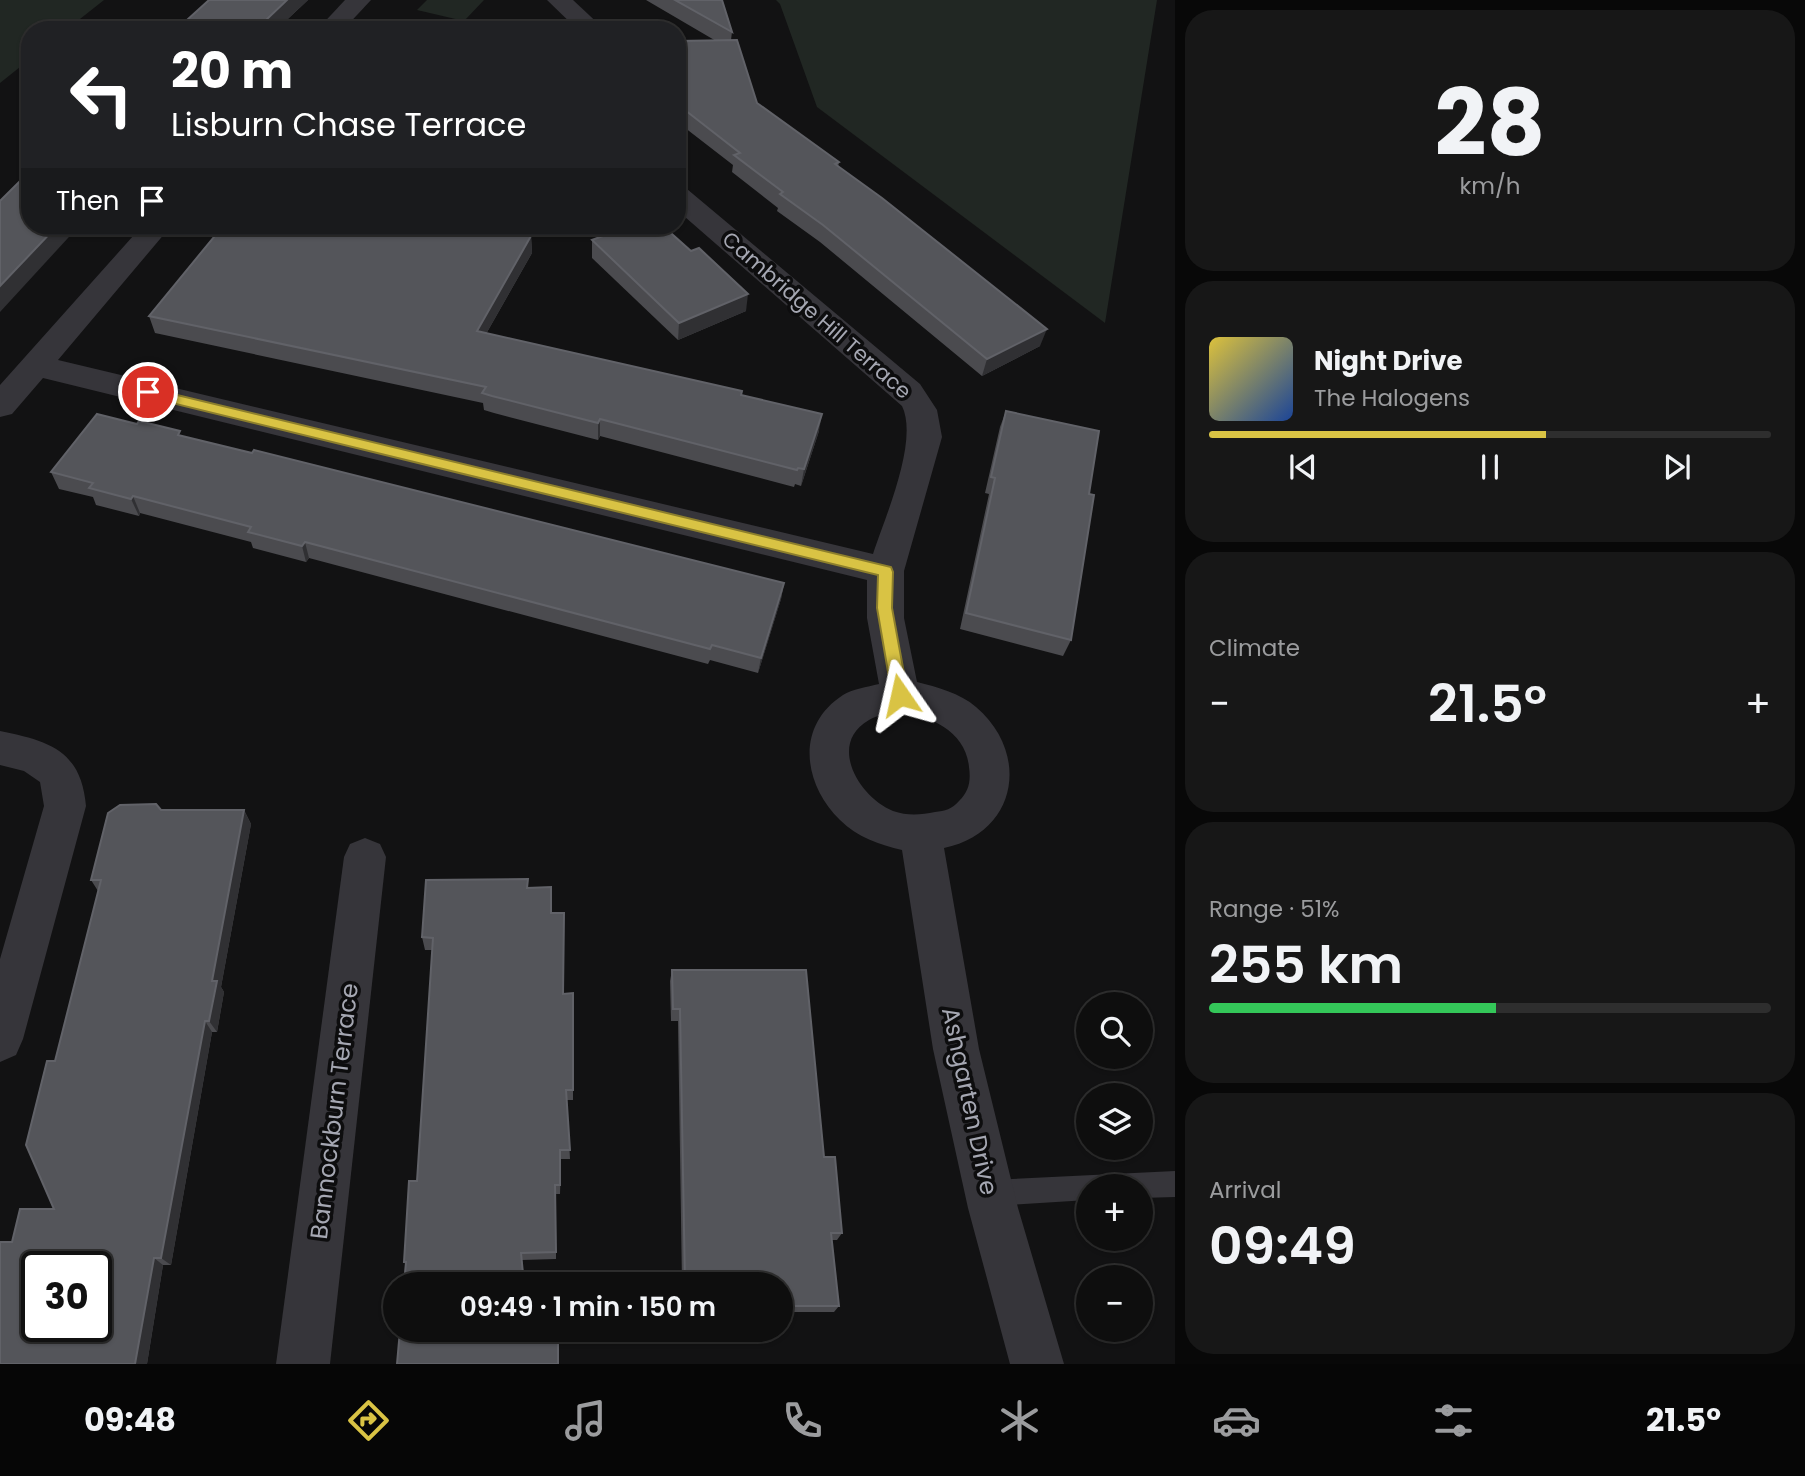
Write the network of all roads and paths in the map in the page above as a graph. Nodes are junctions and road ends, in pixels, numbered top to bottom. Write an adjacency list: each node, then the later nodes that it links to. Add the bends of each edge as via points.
1 (359, 0): 3 (street)
2 (559, 0): 4 (street)
3 (338, 21)
4 (583, 21)
5 (686, 203): 9 (street, Cambridge Hill Terrace, via 918,403 926,432)
6 (149, 235): 7 (street)
7 (35, 365): 8 (street); 9 (street)
8 (0, 406)
9 (886, 572): 10 (street, Cambridge Hill Terrace, via 884,608)
10 (900, 695): 12 (street, via 944,706 963,719 979,735 992,774 980,810 965,824); 12 (street, via 858,704 842,716 831,732 827,751 830,771 846,799 873,822)
11 (0, 748): 14 (street, via 29,754 55,767 65,786 65,806)
12 (921, 835): 18 (street, Ashgarten Drive, via 956,1049)
13 (365, 857): 19 (street, Bannockburn Terrace)
14 (0, 1039)
15 (1175, 1184): 16 (lane)
16 (1153, 1185)
17 (1076, 1188): 18 (lane)
18 (990, 1193): 20 (street, Ashgarten Drive)
19 (303, 1364)
20 (1037, 1364)

